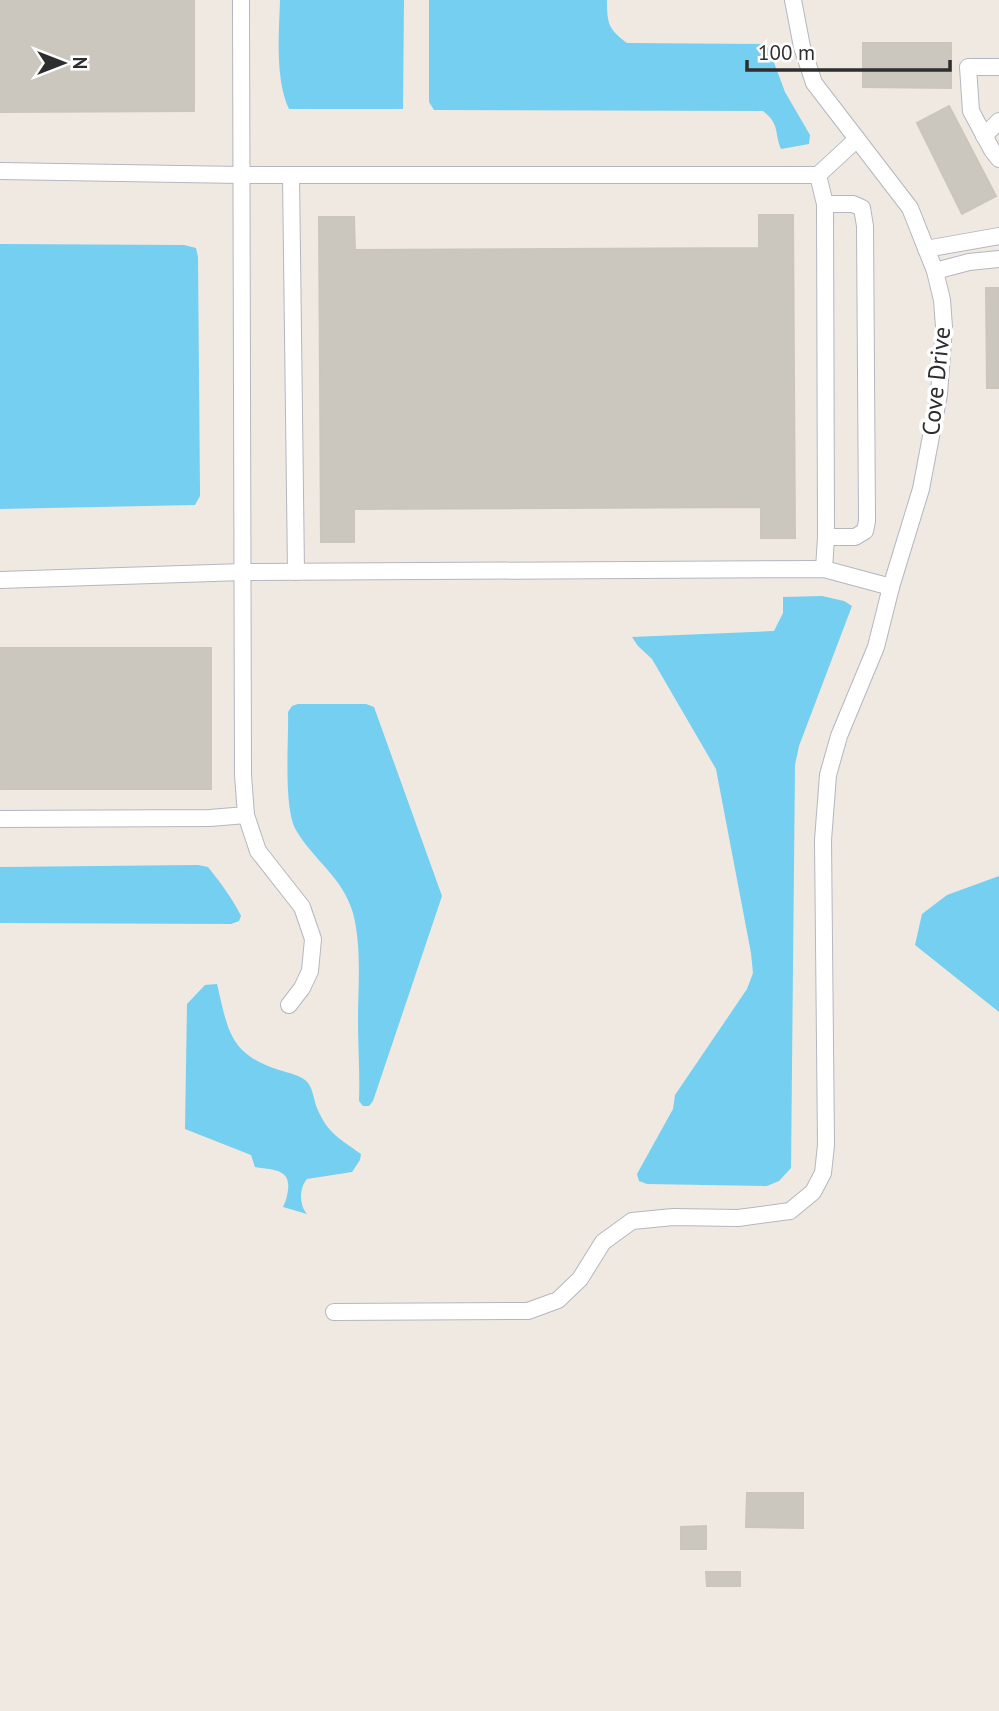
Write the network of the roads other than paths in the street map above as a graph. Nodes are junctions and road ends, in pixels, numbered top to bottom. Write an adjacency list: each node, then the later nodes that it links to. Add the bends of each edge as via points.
1 (241, 0): 9 (street)
2 (793, 0): 6 (street, Cove Drive, via 814,83)
3 (999, 67): 5 (street, via 968,67 971,111)
4 (999, 121): 5 (street)
5 (984, 136): 7 (street)
6 (857, 139): 11 (street); 14 (street, Cove Drive, via 910,208)
7 (999, 159)
8 (0, 171): 9 (street)
9 (241, 175): 10 (street); 19 (street)
10 (291, 175): 11 (street); 20 (street)
11 (818, 175): 12 (street)
12 (825, 204): 17 (street); 17 (street, via 862,208 866,226 867,521 865,531 855,537)
13 (999, 236): 14 (street)
14 (926, 249): 16 (street, Cove Drive)
15 (999, 259): 16 (street)
16 (935, 271): 22 (street, Cove Drive, via 944,327 939,394 921,489)
17 (827, 537): 18 (street)
18 (824, 569): 20 (street); 22 (street)
19 (243, 572): 20 (street); 21 (street); 23 (street)
20 (296, 572)
21 (0, 580)
22 (891, 587): 26 (street, Cove Drive, via 876,647 828,775 823,840 827,1146 823,1173 813,1192 790,1211 738,1218 632,1221 603,1242 580,1279 558,1300 528,1311)
23 (246, 815): 24 (street); 25 (street, via 258,851 302,907 313,939 310,971)
24 (0, 819)
25 (289, 1005)
26 (334, 1312)

